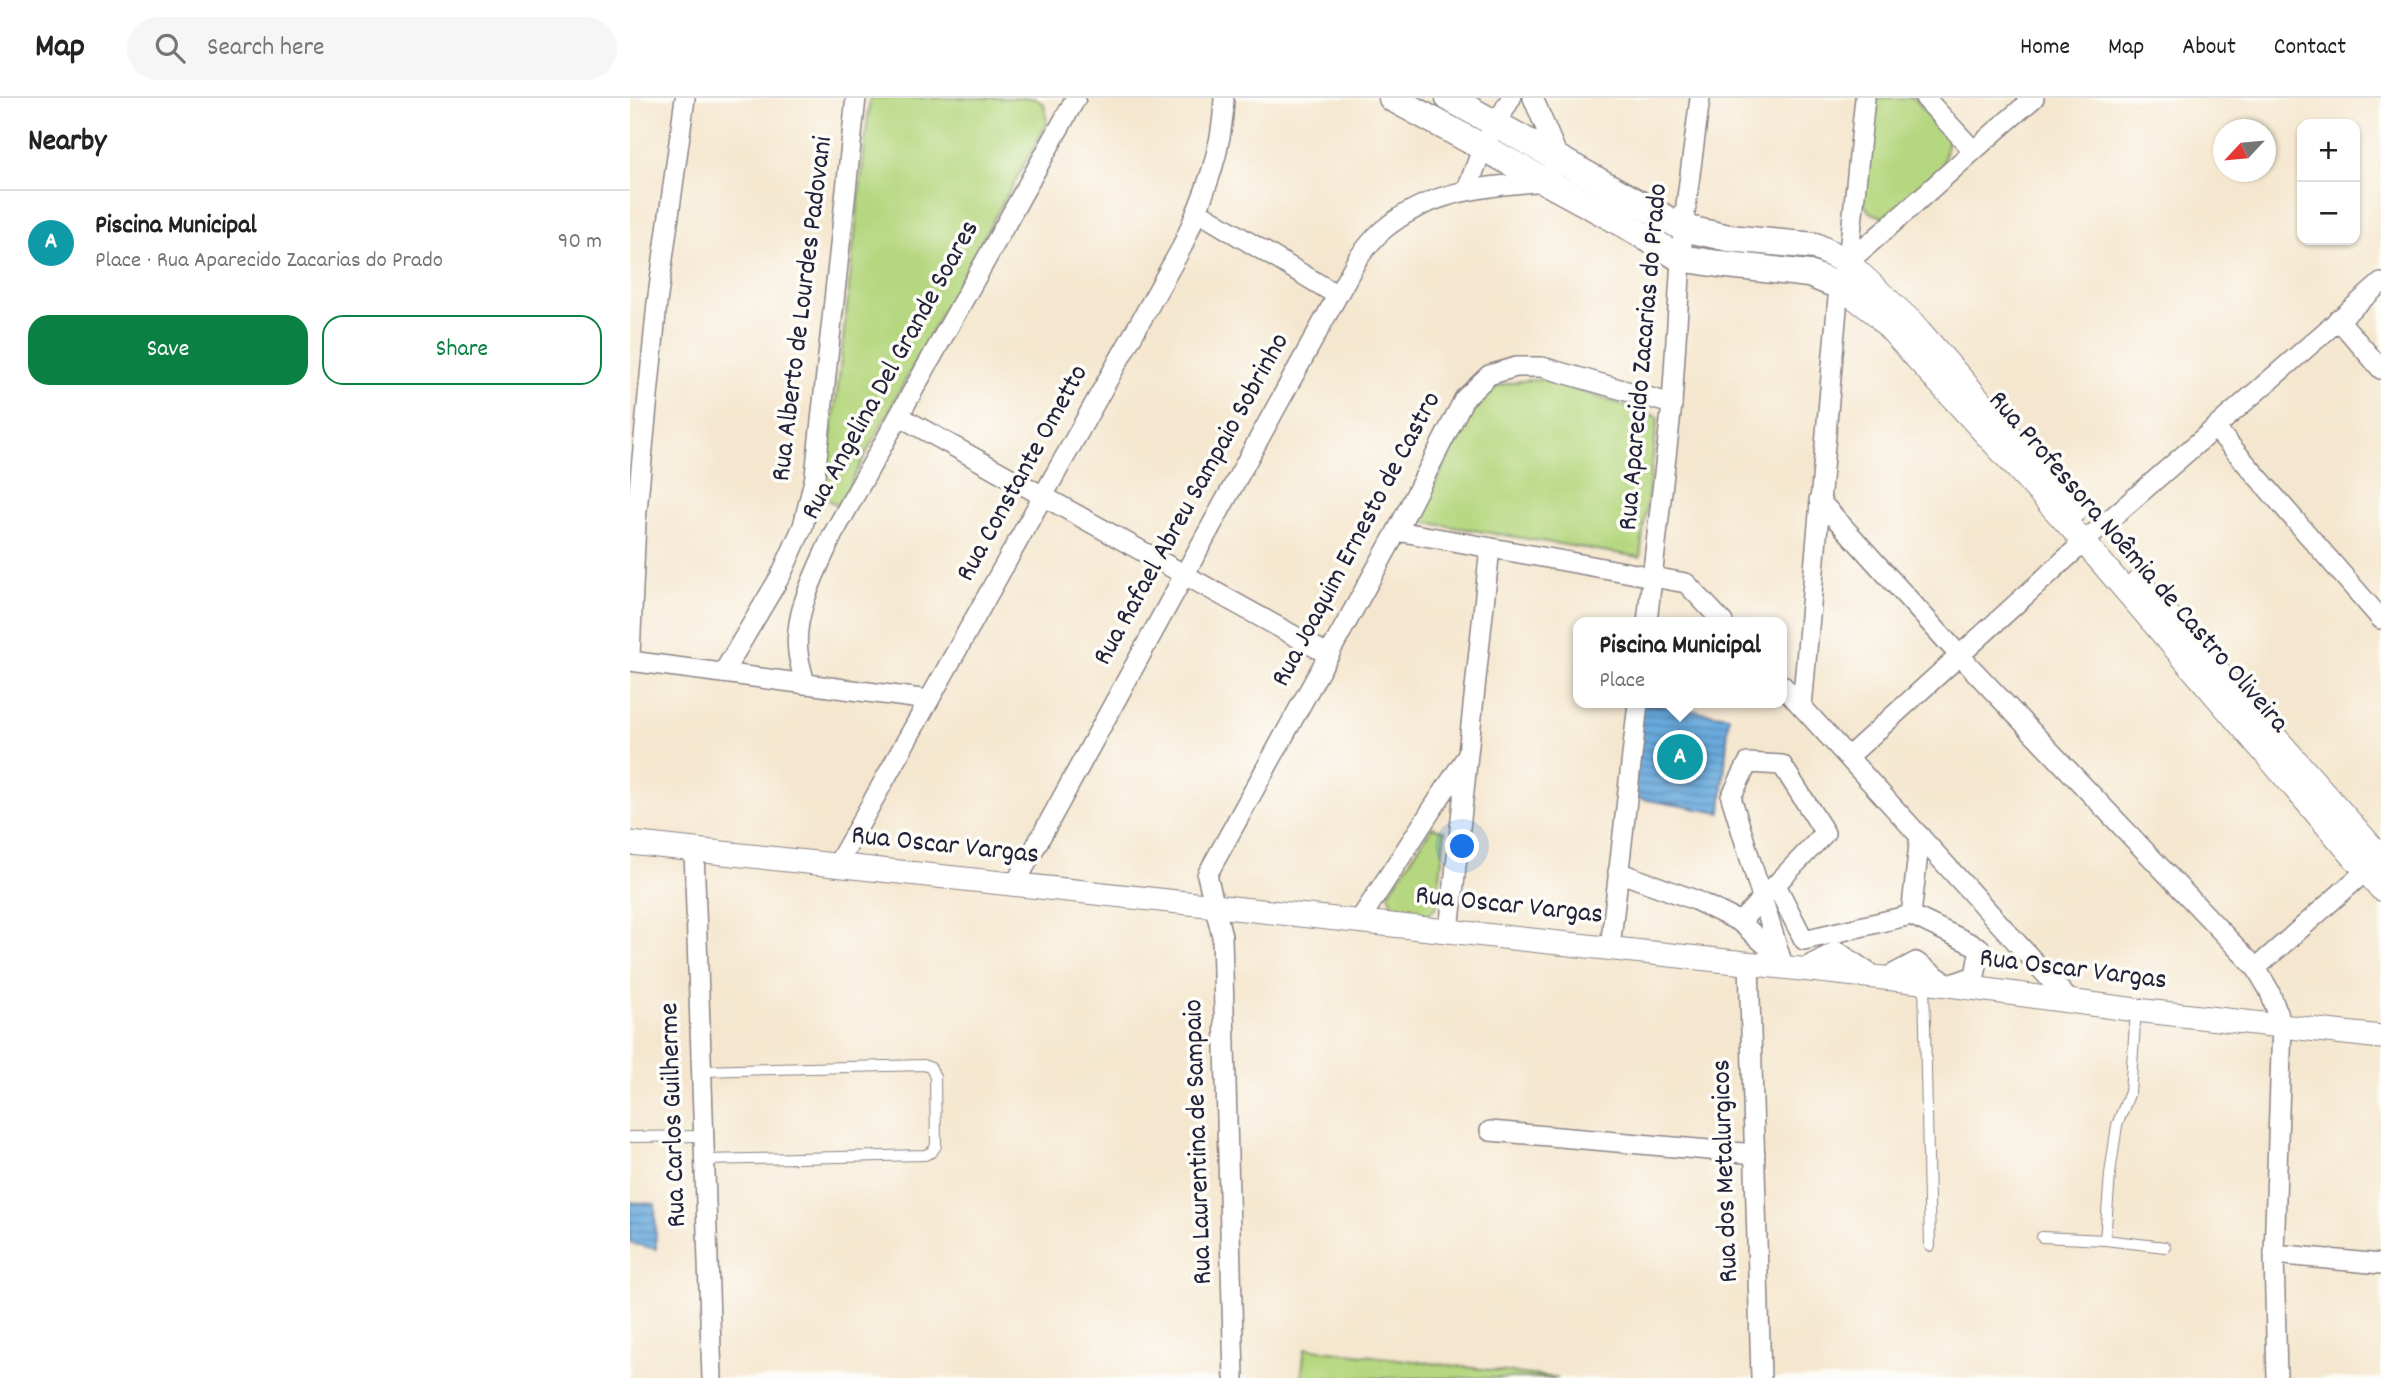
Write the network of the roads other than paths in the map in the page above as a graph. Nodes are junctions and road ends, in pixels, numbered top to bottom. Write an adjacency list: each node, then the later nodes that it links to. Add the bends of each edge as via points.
1 (685, 98): 41 (street, via 657,303 636,521)
2 (856, 98): 31 (street, Rua Alberto de Lourdes Padovani, via 815,476)
3 (1224, 98): 18 (street, Rua Constante Ometto, via 1214,169)
4 (1392, 98): 14 (main road)
5 (1450, 98): 13 (main road)
6 (1511, 98): 13 (street)
7 (1533, 98): 16 (street)
8 (1700, 98): 19 (street, Rua Aparecido Zacarias do Prado)
9 (1866, 98): 21 (street)
10 (1925, 98): 15 (street)
11 (2034, 98): 15 (street)
12 (1069, 101): 27 (street, Rua Angelina Del Grande Soares)
13 (1496, 124): 14 (street); 16 (main road)
14 (1483, 147): 16 (main road); 17 (street)
15 (1972, 149): 21 (street)
16 (1552, 170): 17 (street, Rua Rafael Abreu Sampaio Sobrinho); 19 (main road); 20 (main road)
17 (1467, 189): 23 (street, Rua Rafael Abreu Sampaio Sobrinho, via 1416,208 1382,230 1357,258)
18 (1197, 211): 23 (street); 29 (street, Rua Constante Ometto, via 1182,247)
19 (1683, 228): 20 (street, Rua Aparecido Zacarias do Prado); 21 (main road, via 1729,238 1815,246)
20 (1680, 258): 21 (main road); 26 (street, Rua Aparecido Zacarias do Prado)
21 (1843, 274): 30 (street); 34 (street, Rua Professora Noêmia de Castro Oliveira, via 1912,322)
22 (2381, 283): 24 (street)
23 (1338, 295): 36 (street, Rua Rafael Abreu Sampaio Sobrinho)
24 (2338, 319): 25 (street); 28 (street)
25 (2381, 369)
26 (1672, 404): 32 (street, Rua Joaquim Ernesto de Castro, via 1542,367 1516,367 1489,375 1464,399); 37 (street, Rua Aparecido Zacarias do Prado)
27 (899, 416): 29 (street); 33 (street, Rua Angelina Del Grande Soares)
28 (2216, 429): 34 (street); 40 (street)
29 (1043, 496): 36 (street); 48 (street, Rua Constante Ometto)
30 (1819, 500): 43 (street); 49 (street)
31 (803, 526): 33 (street); 45 (street, Rua Alberto de Lourdes Padovani, via 781,576)
32 (1397, 531): 35 (street); 42 (street, Rua Joaquim Ernesto de Castro)
33 (832, 536): 46 (street, Rua Angelina Del Grande Soares, via 798,626 798,652)
34 (2090, 537): 43 (street); 56 (street, Rua Professora Noêmia de Castro Oliveira)
35 (1490, 548): 37 (street); 51 (street)
36 (1184, 575): 42 (street); 59 (street, Rua Rafael Abreu Sampaio Sobrinho)
37 (1652, 577): 38 (street, Rua Aparecido Zacarias do Prado); 39 (street, via 1686,583)
38 (1648, 617)
39 (1718, 617)
40 (2381, 619)
41 (630, 655)
42 (1329, 655): 62 (street, Rua Joaquim Ernesto de Castro, via 1207,875)
43 (1960, 656): 52 (street); 70 (street)
44 (630, 661): 45 (street)
45 (723, 673): 46 (street)
46 (806, 684): 48 (street)
47 (1787, 691): 49 (street)
48 (929, 700): 57 (street, Rua Constante Ometto)
49 (1801, 707): 52 (street)
50 (1637, 708): 58 (street)
51 (1468, 755): 64 (street); 66 (street)
52 (1848, 757): 53 (street)
53 (1920, 836): 63 (street); 74 (street)
54 (630, 843): 55 (street, Rua Oscar Vargas)
55 (694, 849): 57 (street, Rua Oscar Vargas); 78 (street, Rua Carlos Guilherme)
56 (2376, 862): 60 (street, Rua Professora Noêmia de Castro Oliveira); 70 (street)
57 (837, 865): 59 (street, Rua Oscar Vargas)
58 (1618, 872): 65 (street); 67 (street)
59 (1015, 884): 62 (street, Rua Oscar Vargas)
60 (2381, 889)
61 (1769, 892): 61 (street, via 1825,833 1782,765 1748,763 1731,797); 63 (street, via 1804,940); 65 (street); 69 (street)
62 (1215, 905): 64 (street, Rua Oscar Vargas); 91 (street, Rua Laurentina de Sampaio, via 1222,936)
63 (1911, 915): 73 (street, via 1980,948 1975,976)
64 (1359, 921): 66 (street, Rua Oscar Vargas)
65 (1740, 922): 69 (street)
66 (1449, 931): 67 (street, Rua Oscar Vargas)
67 (1610, 948): 68 (street, Rua Oscar Vargas)
68 (1749, 963): 69 (street, Rua Oscar Vargas); 82 (street, Rua dos Metalurgicos)
69 (1792, 965): 71 (street, Rua Oscar Vargas)
70 (2256, 968): 76 (street)
71 (1880, 977): 72 (street, Rua Oscar Vargas); 73 (street, via 1916,962)
72 (1924, 982): 73 (street, Rua Oscar Vargas); 86 (lane)
73 (1949, 985): 74 (street, Rua Oscar Vargas)
74 (2070, 1001): 75 (street, Rua Oscar Vargas)
75 (2136, 1010): 76 (street, Rua Oscar Vargas); 85 (lane, via 2130,1092 2116,1125)
76 (2282, 1025): 77 (street, Rua Oscar Vargas); 88 (street)
77 (2381, 1037)
78 (702, 1071): 80 (street, Rua Carlos Guilherme); 83 (lane, via 924,1065 935,1077 936,1146 925,1155)
79 (1490, 1131): 82 (street)
80 (704, 1136): 81 (lane); 83 (street, Rua Carlos Guilherme)
81 (630, 1137)
82 (1755, 1154): 92 (street, Rua dos Metalurgicos)
83 (705, 1160): 90 (street, Rua Carlos Guilherme)
84 (2042, 1237): 85 (lane)
85 (2105, 1240): 87 (lane)
86 (1930, 1246)
87 (2165, 1247)
88 (2274, 1254): 89 (street); 93 (street)
89 (2381, 1264)
90 (712, 1378)
91 (1234, 1378)
92 (1761, 1378)
93 (2277, 1378)

